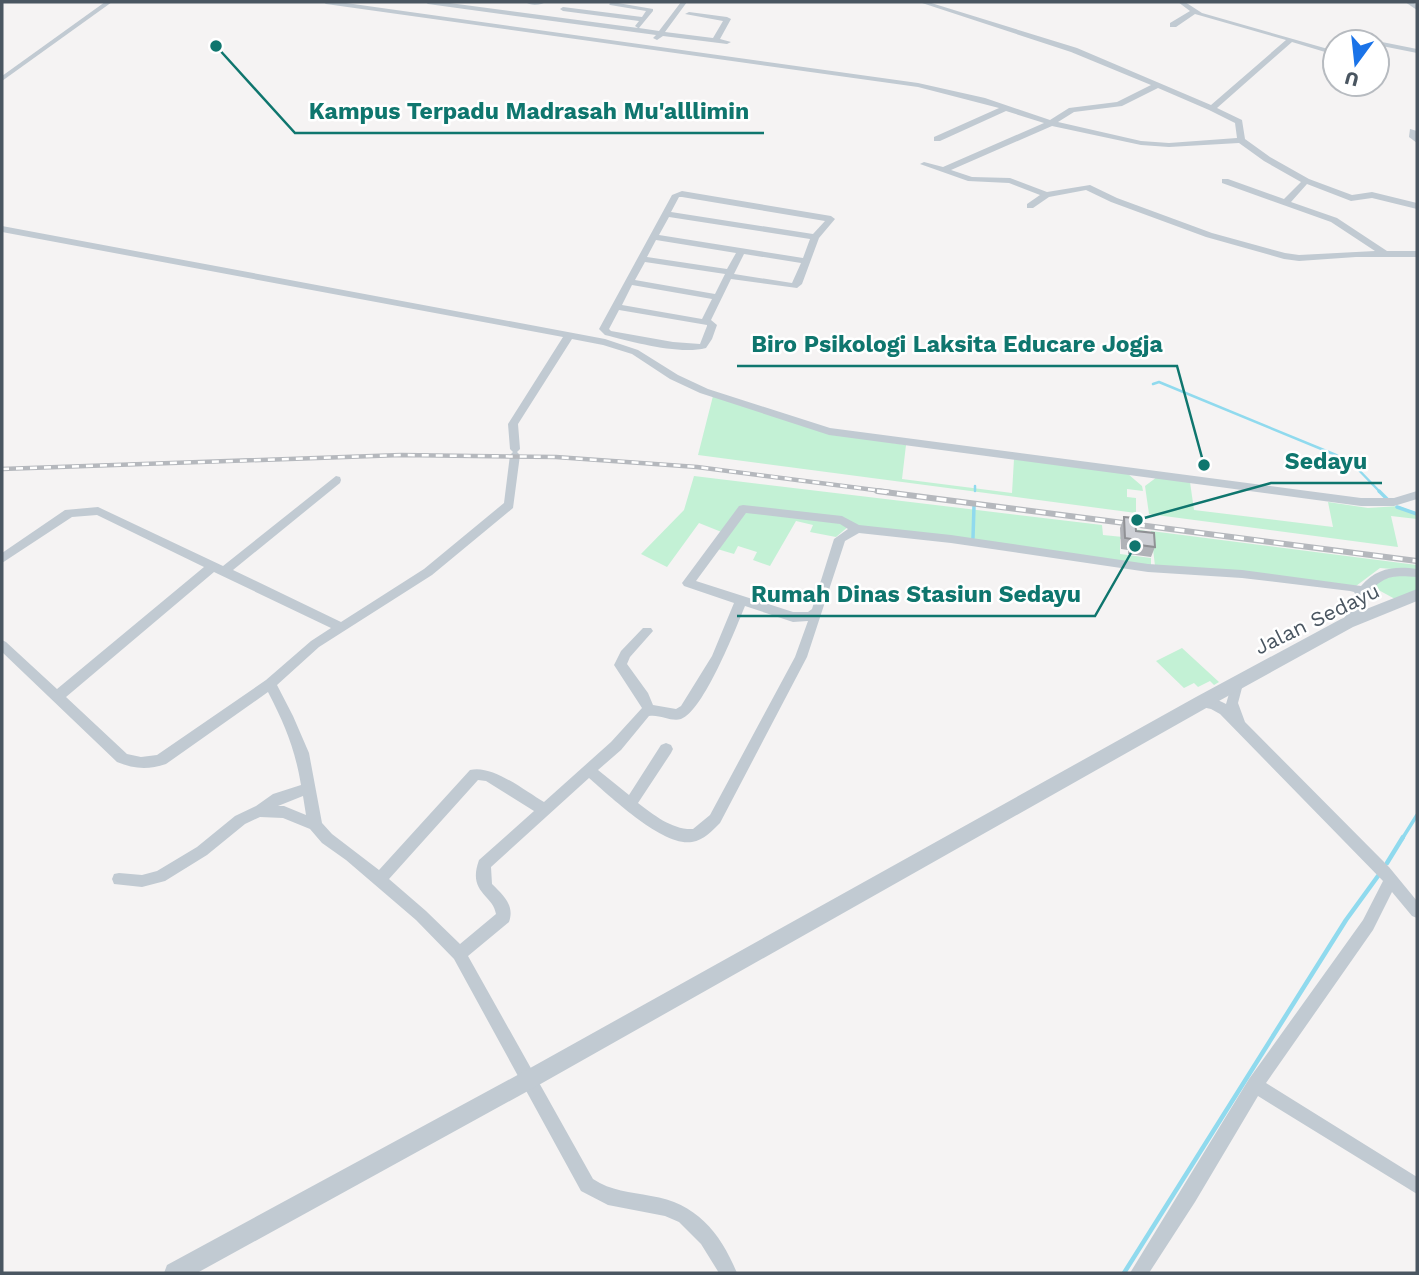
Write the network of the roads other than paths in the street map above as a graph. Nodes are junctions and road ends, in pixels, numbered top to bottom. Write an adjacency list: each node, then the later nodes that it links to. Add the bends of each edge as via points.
1 (109, 2): 37 (street)
2 (326, 2): 21 (street)
3 (428, 2): 4 (street)
4 (434, 2): 14 (street); 21 (street)
5 (529, 2): 6 (street)
6 (543, 2)
7 (568, 2): 16 (street)
8 (591, 2): 17 (street)
9 (684, 2): 28 (street)
10 (922, 2): 38 (street, via 1074,50)
11 (1181, 2): 18 (street)
12 (1408, 2): 15 (street)
13 (613, 3): 19 (street); 24 (street, via 649,9)
14 (462, 4): 23 (street)
15 (1417, 8)
16 (563, 9): 17 (street); 23 (street)
17 (583, 11): 19 (street)
18 (1195, 11): 25 (street); 30 (street)
19 (604, 14): 24 (street)
20 (689, 14): 22 (street)
21 (421, 15): 27 (street)
22 (704, 16): 29 (street); 31 (street, via 727,20)
23 (554, 19): 26 (street); 27 (street)
24 (644, 19): 26 (street)
25 (1173, 25)
26 (636, 30): 28 (street)
27 (543, 31): 33 (street)
28 (661, 33): 29 (street); 33 (street)
29 (690, 37): 31 (street)
30 (1291, 39): 35 (street); 40 (street)
31 (716, 40): 32 (street)
32 (727, 42)
33 (650, 46): 39 (street, via 918,85)
34 (1391, 46): 36 (street)
35 (1321, 49)
36 (1417, 51)
37 (2, 79)
38 (1158, 85): 40 (street); 41 (street, via 1119,104 1075,108)
39 (1006, 108): 41 (street); 43 (street)
40 (1212, 108): 45 (street, via 1240,122)
41 (1051, 123): 45 (street, via 1153,145); 47 (street)
42 (1413, 131): 44 (street)
43 (937, 139)
44 (1417, 141)
45 (1244, 142): 49 (street)
46 (924, 164): 47 (street)
47 (947, 169): 50 (street, via 971,179 1010,181)
48 (1225, 180): 51 (street)
49 (1306, 181): 51 (street); 52 (street, via 1351,198 1372,195)
50 (1046, 195): 53 (street); 59 (street, via 1087,187 1209,235 1284,256)
51 (1286, 202): 59 (street, via 1334,220)
52 (1417, 205)
53 (1030, 206)
54 (666, 214): 56 (street); 57 (street); 57 (street, via 674,197 682,194 830,217)
55 (2, 229): 68 (street)
56 (655, 237): 58 (street); 61 (street)
57 (815, 237): 62 (street)
58 (741, 251): 62 (street); 63 (street)
59 (1384, 254): 60 (street)
60 (1417, 254)
61 (642, 259): 63 (street); 64 (street)
62 (806, 261): 63 (street, via 794,286)
63 (729, 274): 65 (street)
64 (630, 282): 65 (street); 66 (street)
65 (718, 297): 67 (street)
66 (615, 307): 67 (street); 69 (street, via 605,332)
67 (706, 321): 70 (street, via 712,326 700,348)
68 (569, 336): 71 (street); 86 (street, via 513,424 509,505 428,572)
69 (633, 337): 70 (street); 71 (street)
70 (652, 341): 72 (street)
71 (628, 349): 72 (street)
72 (643, 358): 75 (street, via 704,391 847,434 1333,499)
73 (336, 480): 79 (street)
74 (1417, 495): 75 (street)
75 (1394, 502): 76 (street)
76 (1417, 509)
77 (856, 529): 81 (street, via 1148,568 1336,585); 83 (street, via 842,520 743,509 688,583); 84 (street, via 840,539)
78 (2, 559): 79 (street, via 69,513 84,510 110,516)
79 (218, 569): 86 (street); 91 (street)
80 (1417, 573): 81 (street, via 1385,572)
81 (1362, 593): 85 (street, via 1362,602)
82 (1417, 595): 85 (street, Jalan Sedayu)
83 (741, 601): 84 (street, via 804,618); 93 (street, via 718,657 686,710 672,715)
84 (817, 611): 98 (street, via 801,657 704,832 677,834)
85 (1347, 624): 90 (street, Jalan Sedayu)
86 (341, 626): 89 (street, via 299,655)
87 (647, 631): 93 (street, via 620,665)
88 (2, 645): 91 (street)
89 (270, 684): 91 (street, via 162,760 151,763 122,758); 97 (street, via 299,745)
90 (1237, 684): 92 (street, Jalan Sedayu); 94 (street, via 1231,703)
91 (58, 696)
92 (1202, 702): 94 (street, via 1219,706); 107 (street, Jalan Sedayu)
93 (649, 710): 96 (street)
94 (1244, 729): 104 (street)
95 (666, 749): 98 (street)
96 (589, 770): 98 (street); 99 (street)
97 (308, 789): 100 (street, via 278,798); 101 (street)
98 (631, 803)
99 (545, 810): 103 (street, via 489,776 475,774); 106 (street, via 484,864 485,887 502,904 504,916)
100 (259, 811): 101 (street, via 284,812); 102 (street, via 160,876 142,881)
101 (314, 825): 103 (street)
102 (119, 879)
103 (379, 880): 106 (street)
104 (1391, 880): 105 (street); 108 (street, via 1368,925)
105 (1417, 911)
106 (459, 954): 107 (street)
107 (530, 1079): 110 (street, Jalan Sedayu); 111 (street, via 587,1185 610,1198 676,1210 702,1233)
108 (1255, 1085): 109 (street); 112 (street)
109 (1417, 1186)
110 (176, 1273)
111 (728, 1273)
112 (1139, 1273)

